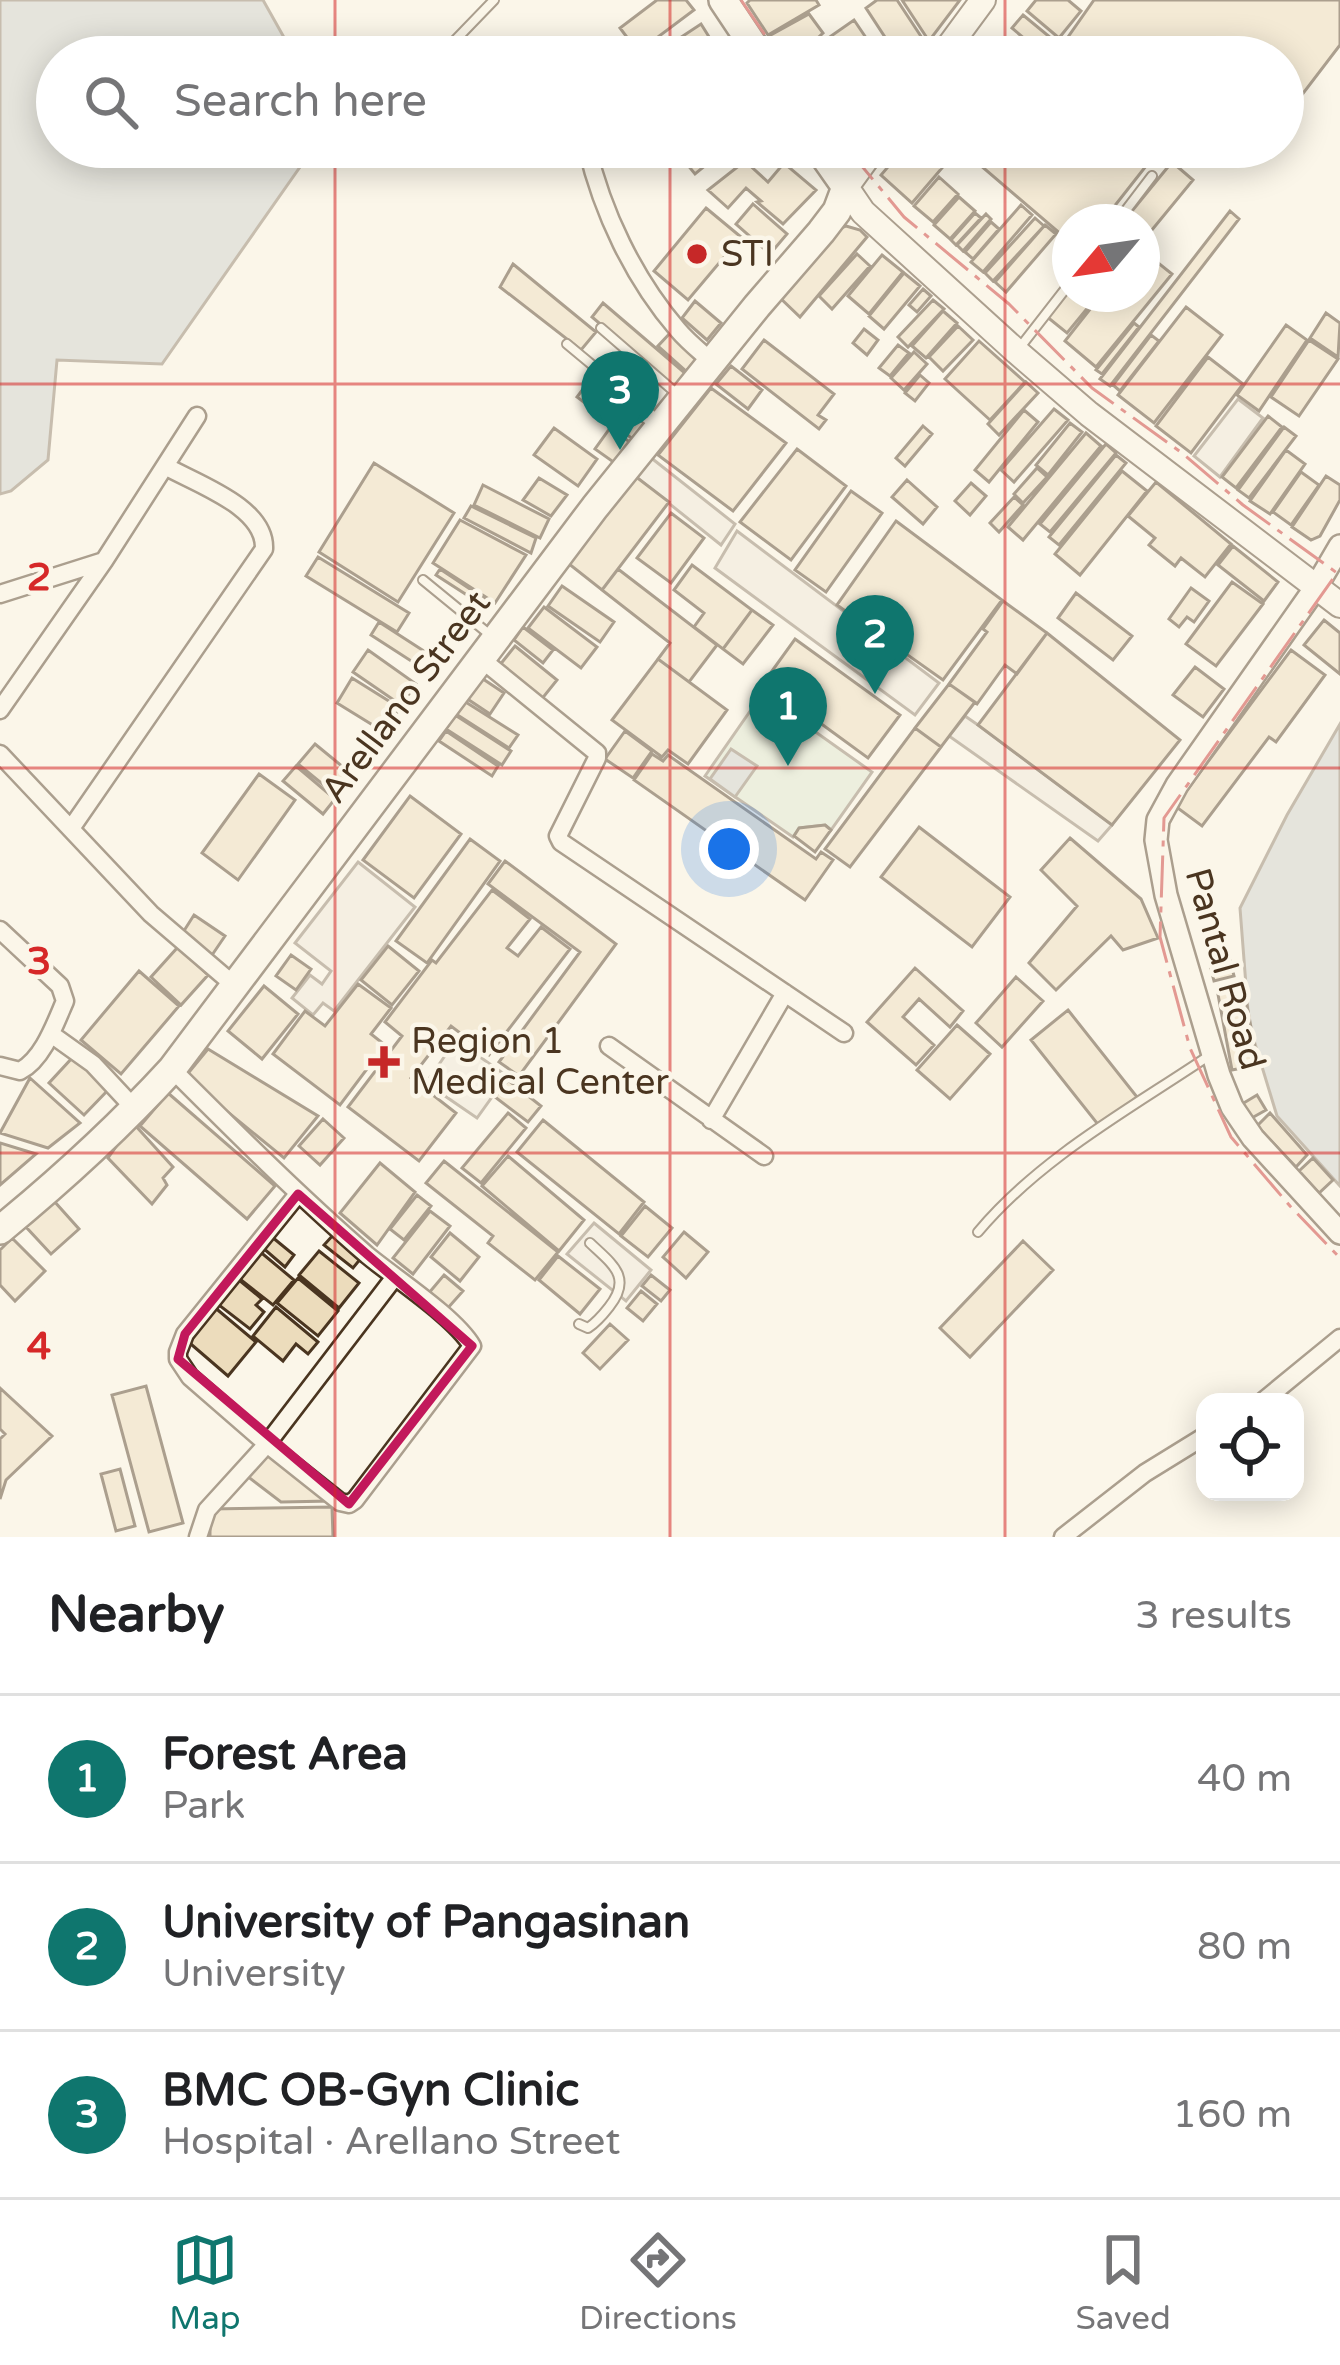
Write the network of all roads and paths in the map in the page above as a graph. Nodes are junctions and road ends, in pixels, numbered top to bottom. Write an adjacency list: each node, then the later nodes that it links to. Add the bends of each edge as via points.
1 (494, 0): 4 (lane)
2 (723, 0): 5 (highway)
3 (983, 0): 6 (main road)
4 (459, 36)
5 (747, 36)
6 (956, 36)
7 (594, 168): 17 (street, via 639,275)
8 (833, 168): 11 (highway)
9 (860, 168): 11 (main road)
10 (1152, 176): 12 (lane)
11 (846, 187): 16 (main road, via 863,212); 17 (highway, Arellano Street, via 837,212)
12 (1131, 204)
13 (1052, 306): 16 (lane)
14 (601, 328): 19 (lane)
15 (567, 344): 21 (lane)
16 (1017, 352): 27 (main road)
17 (712, 362): 19 (highway, Arellano Street)
18 (596, 381): 21 (lane)
19 (682, 398): 21 (highway, Arellano Street)
20 (197, 416): 22 (street)
21 (660, 426): 28 (highway, Arellano Street)
22 (165, 466): 24 (street); 31 (street, via 255,520 264,549)
23 (1340, 546): 27 (street, Pantal Road)
24 (104, 560): 26 (street); 29 (street)
25 (423, 580): 28 (lane)
26 (0, 594)
27 (1330, 597): 38 (street, Pantal Road, via 1177,785 1158,820 1166,895)
28 (488, 649): 33 (highway, Arellano Street); 34 (street, via 597,754 561,842)
29 (0, 710)
30 (0, 754): 31 (street)
31 (72, 827): 33 (street, via 151,914)
32 (0, 930): 36 (street, via 64,994)
33 (234, 985): 40 (highway, Arellano Street)
34 (785, 994): 35 (street); 42 (street)
35 (844, 1033)
36 (51, 1034): 39 (street, via 25,1070); 41 (street)
37 (609, 1046): 42 (street)
38 (1212, 1054): 46 (lane, via 1071,1147); 47 (street, Pantal Road, via 1253,1138)
39 (0, 1066)
40 (172, 1069): 41 (highway, Arellano Street); 44 (street)
41 (135, 1109): 45 (highway, Arellano Street)
42 (710, 1120): 43 (street)
43 (764, 1156)
44 (298, 1194): 49 (street); 54 (street, via 178,1352 190,1377)
45 (0, 1230)
46 (978, 1232)
47 (1340, 1234)
48 (590, 1243): 50 (lane, via 622,1284 595,1325)
49 (394, 1278): 54 (street); 54 (street, via 460,1329 471,1351 350,1504)
50 (579, 1324)
51 (1340, 1338): 52 (street)
52 (1273, 1393)
53 (1196, 1442): 56 (street)
54 (267, 1444): 55 (street, via 207,1510)
55 (198, 1537)
56 (1063, 1537)

